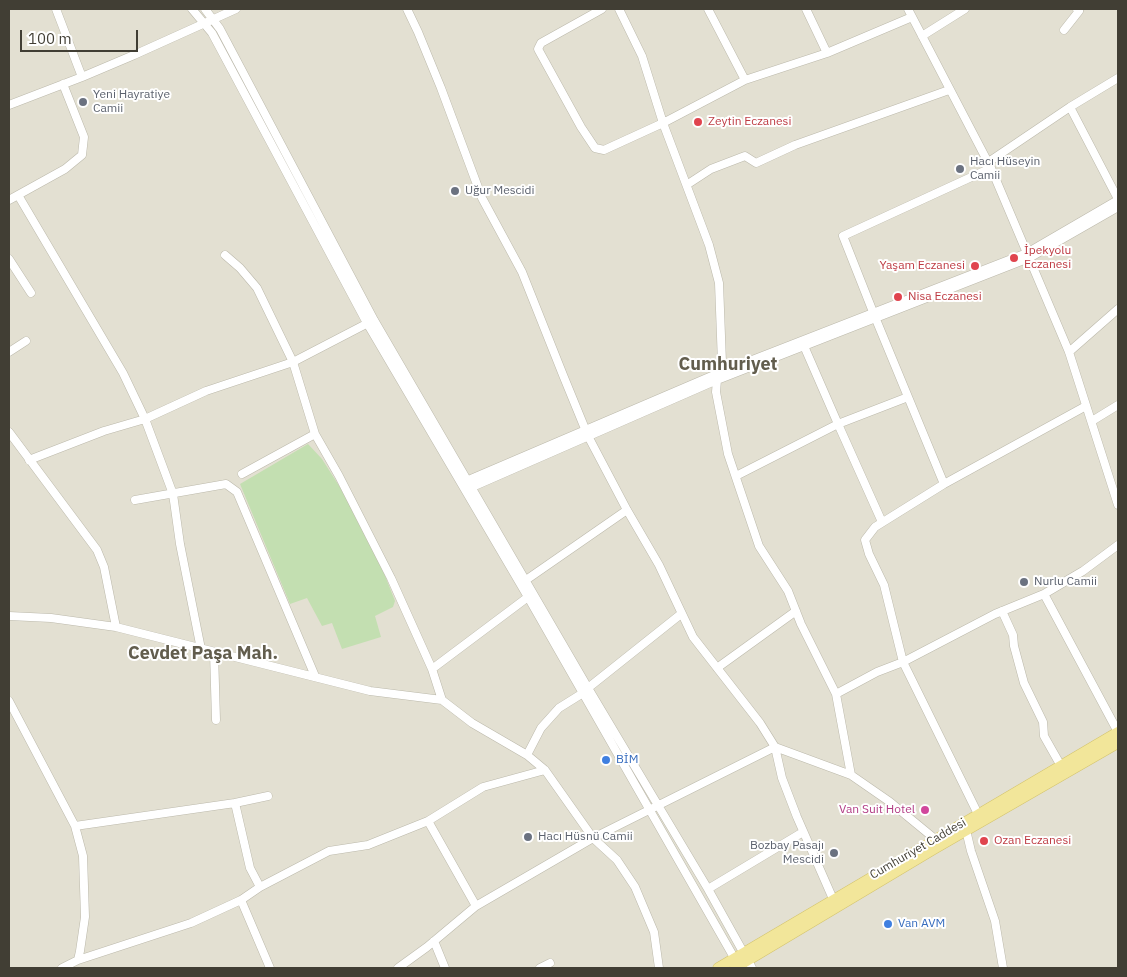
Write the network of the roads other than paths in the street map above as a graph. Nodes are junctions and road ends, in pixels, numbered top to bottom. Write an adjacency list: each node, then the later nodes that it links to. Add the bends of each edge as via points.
1 (56, 9): 19 (street)
2 (192, 9): 15 (street)
3 (205, 9): 14 (street)
4 (236, 9): 14 (street)
5 (407, 9): 53 (street, via 482,198 522,272)
6 (602, 9): 26 (street, via 541,42 538,49 560,90 595,148 604,150)
7 (619, 9): 26 (street, via 642,56)
8 (708, 9): 21 (street)
9 (806, 9): 18 (street)
10 (908, 9): 13 (street)
11 (965, 9): 17 (street)
12 (1077, 9): 16 (street, via 1079,11)
13 (912, 17): 17 (street); 18 (street)
14 (214, 19): 15 (street); 39 (street)
15 (206, 23): 19 (street); 39 (street)
16 (1064, 30)
17 (922, 36): 23 (street)
18 (827, 53): 21 (street)
19 (82, 77): 22 (street)
20 (1118, 78): 25 (street)
21 (745, 80): 26 (street)
22 (63, 84): 24 (street); 29 (street, via 84,137 82,155 65,169)
23 (949, 90): 27 (street); 28 (street, via 795,145 756,163 745,156 711,169)
24 (9, 104)
25 (1070, 107): 27 (street); 30 (street)
26 (663, 122): 28 (street)
27 (989, 165): 34 (street); 38 (street, via 843,236)
28 (688, 184): 45 (street, via 719,283 722,363)
29 (18, 195): 31 (street); 49 (street, via 122,373)
30 (1118, 199): 34 (street)
31 (9, 200)
32 (1118, 207): 34 (street)
33 (225, 254): 44 (street, via 257,288)
34 (1028, 256): 38 (street); 43 (street)
35 (9, 259): 36 (street)
36 (31, 293)
37 (1118, 309): 43 (street)
38 (874, 315): 41 (street); 45 (street); 46 (street)
39 (371, 322): 44 (street); 61 (street)
40 (26, 341): 42 (street)
41 (804, 346): 45 (street); 51 (street)
42 (9, 352)
43 (1069, 352): 48 (street)
44 (292, 362): 49 (street, via 206,391); 54 (street)
45 (718, 376): 53 (street); 58 (street, via 716,392 728,454)
46 (908, 396): 51 (street); 60 (street)
47 (1118, 405): 50 (street)
48 (1086, 406): 50 (street); 60 (street)
49 (145, 419): 55 (street); 62 (street)
50 (1092, 421): 59 (street)
51 (838, 424): 58 (street); 66 (street)
52 (9, 432): 55 (street)
53 (587, 433): 61 (street); 65 (street)
54 (315, 434): 56 (street); 80 (street, via 391,578)
55 (29, 460): 75 (street, via 97,550 104,567)
56 (242, 474)
57 (1118, 475): 59 (street)
58 (736, 476): 71 (street, via 759,546 788,591)
59 (1111, 479): 64 (street)
60 (944, 484): 66 (street)
61 (467, 485): 68 (street); 70 (street)
62 (173, 494): 63 (street); 76 (street); 81 (street, via 226,484 237,492)
63 (134, 500)
64 (1118, 505)
65 (627, 510): 68 (street); 73 (street, via 659,565)
66 (882, 522): 78 (street, via 865,540 884,585)
67 (1118, 545): 69 (street)
68 (526, 580): 82 (street)
69 (1044, 594): 72 (street); 87 (street)
70 (528, 597): 80 (street); 82 (street)
71 (796, 611): 79 (street); 83 (street)
72 (1002, 611): 78 (street); 91 (street, via 1012,635 1024,683 1043,722 1044,736)
73 (681, 614): 79 (street, via 693,637); 82 (street)
74 (9, 616): 75 (street)
75 (116, 627): 76 (street)
76 (201, 649): 77 (street)
77 (214, 652): 81 (street); 86 (street)
78 (903, 662): 83 (street); 97 (street)
79 (717, 668): 89 (street)
80 (432, 669): 84 (street)
81 (315, 676): 84 (street, via 370,691)
82 (585, 690): 90 (street, via 559,708 541,728); 96 (street)
83 (836, 694): 93 (street)
84 (442, 700): 90 (street, via 472,723)
85 (9, 701): 99 (street)
86 (216, 720)
87 (1118, 732): 91 (main road, Cumhuriyet Caddesi)
88 (1118, 743): 100 (main road, Cumhuriyet Caddesi)
89 (775, 747): 93 (street); 96 (street); 101 (street, via 782,778)
90 (527, 755): 92 (street)
91 (1061, 766): 97 (main road, Cumhuriyet Caddesi)
92 (545, 770): 98 (street, via 483,787); 102 (street)
93 (851, 775): 103 (street)
94 (268, 796): 95 (street)
95 (235, 803): 99 (street); 104 (street, via 250,868)
96 (654, 807): 102 (street); 105 (street); 112 (street)
97 (978, 814): 103 (main road, Cumhuriyet Caddesi)
98 (428, 821): 104 (street, via 368,845 329,851); 108 (street)
99 (75, 826): 110 (street, via 83,856 85,917)
100 (966, 830): 112 (main road, Cumhuriyet Caddesi); 120 (street, via 995,921)
101 (803, 832): 105 (street); 107 (street)
102 (593, 838): 108 (street); 118 (street, via 617,860 635,887 654,932)
103 (935, 839): 107 (main road, Cumhuriyet Caddesi)
104 (260, 887): 106 (street)
105 (708, 889): 112 (street)
106 (241, 900): 110 (street, via 191,923); 114 (street)
107 (833, 900): 112 (main road, Cumhuriyet Caddesi)
108 (476, 906): 109 (street)
109 (434, 940): 115 (street); 116 (street)
110 (78, 960): 113 (street)
111 (550, 963): 117 (street)
112 (742, 963): 119 (main road, Cumhuriyet Caddesi)
113 (62, 968)
114 (270, 968)
115 (398, 968)
116 (445, 968)
117 (540, 968)
118 (660, 968)
119 (718, 968)
120 (1003, 968)

